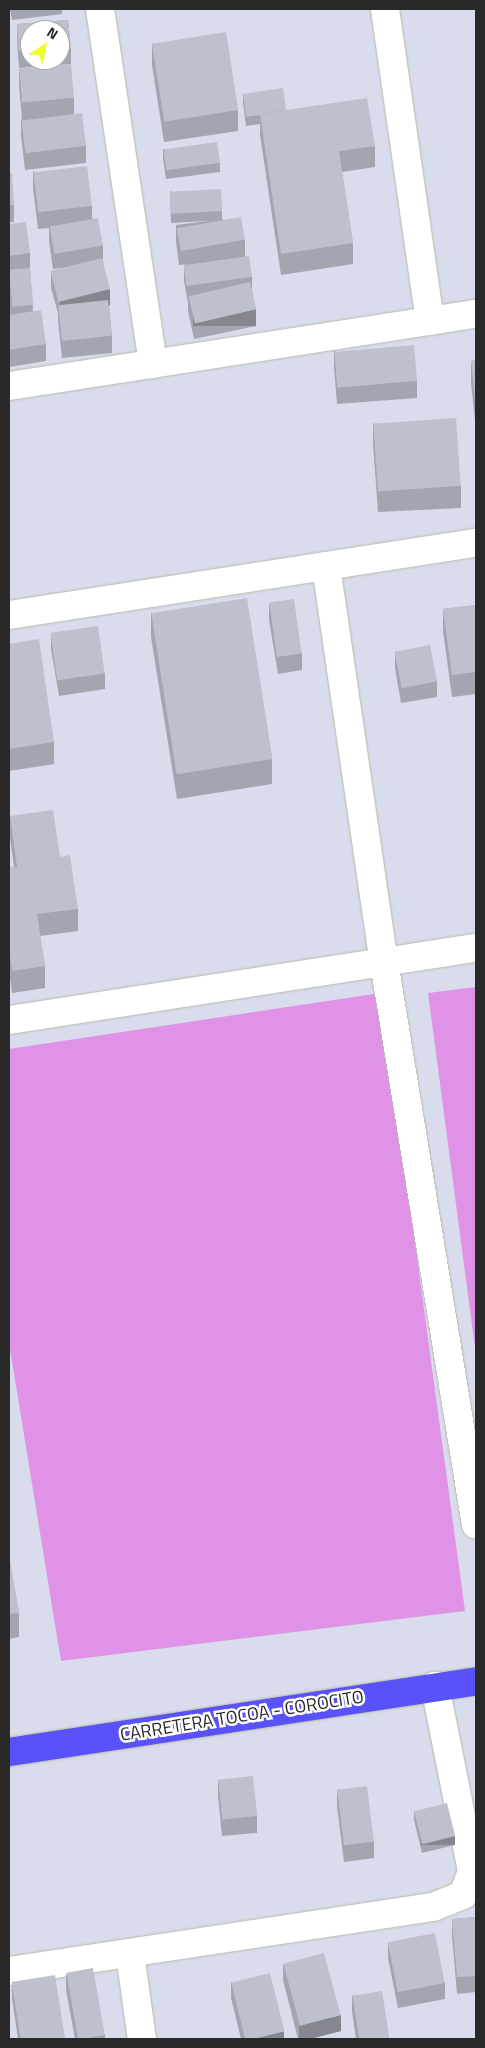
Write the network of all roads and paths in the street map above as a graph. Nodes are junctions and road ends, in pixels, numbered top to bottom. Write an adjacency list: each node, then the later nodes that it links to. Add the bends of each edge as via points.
1 (100, 9): 5 (street)
2 (385, 9): 4 (street)
3 (476, 314): 4 (street)
4 (430, 321): 5 (street)
5 (153, 364): 6 (street)
6 (9, 386)
7 (476, 543): 8 (street)
8 (326, 566): 9 (street); 11 (street)
9 (9, 615)
10 (476, 948): 11 (street)
11 (384, 962): 12 (street); 13 (street)
12 (9, 1020)
13 (476, 1525)
14 (476, 1681): 15 (main road, CARRETERA TOCOA - COROCITO)
15 (434, 1686): 16 (main road, CARRETERA TOCOA - COROCITO); 17 (street, via 472,1871 463,1895 433,1908)
16 (9, 1752)
17 (130, 1954): 18 (street); 19 (street)
18 (9, 1971)
19 (142, 2039)

